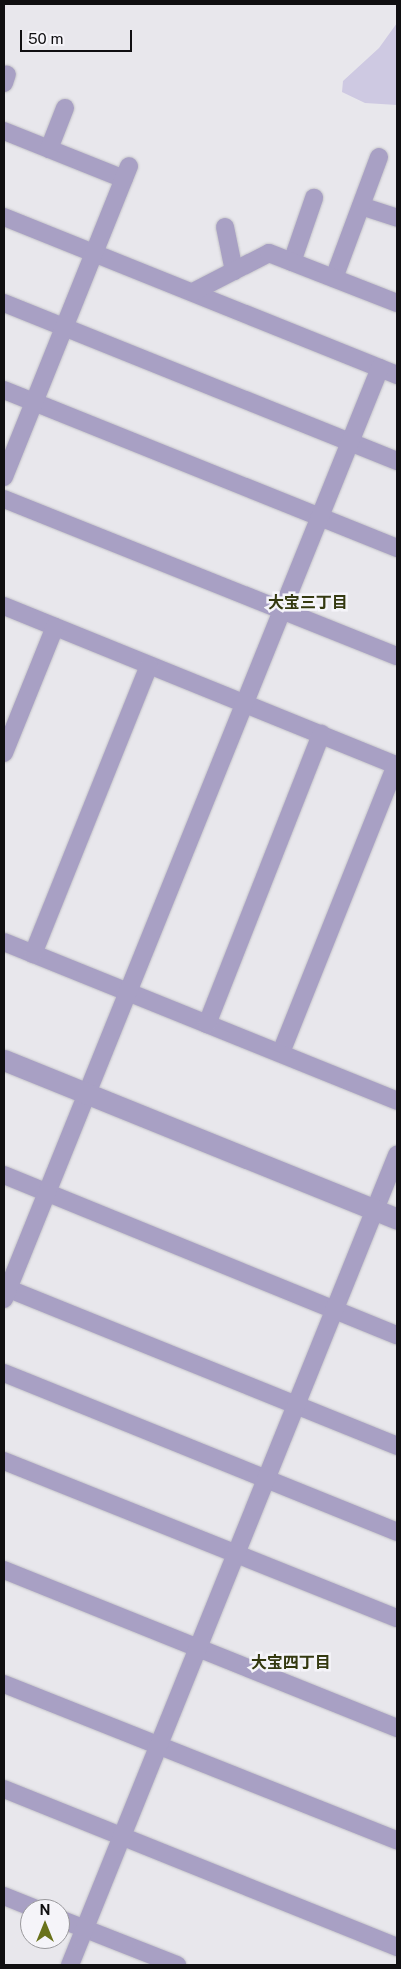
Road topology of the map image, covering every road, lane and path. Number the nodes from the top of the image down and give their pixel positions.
1 (65, 108) dead end
2 (4, 131) edge
3 (49, 149) junction
4 (379, 157) dead end
5 (314, 198) dead end
6 (361, 206) junction
7 (4, 217) edge
8 (397, 218) edge
9 (225, 227) dead end
10 (95, 254) junction
11 (292, 262) junction
12 (234, 271) junction
13 (334, 278) junction
14 (193, 292) junction
15 (4, 303) edge
16 (397, 303) edge
17 (65, 328) junction
18 (380, 368) junction
19 (397, 375) edge
20 (4, 390) edge
21 (34, 402) junction
22 (350, 442) junction
23 (397, 461) edge
24 (4, 477) edge
25 (4, 499) edge
26 (319, 516) junction
27 (397, 548) edge
28 (4, 606) edge
29 (282, 611) junction
30 (56, 627) junction
31 (397, 656) edge
32 (149, 665) junction
33 (246, 704) junction
34 (321, 734) junction
35 (4, 752) edge
36 (4, 942) edge
37 (33, 954) junction
38 (128, 993) junction
39 (207, 1024) junction
40 (281, 1053) junction
41 (4, 1060) edge
42 (87, 1093) junction
43 (397, 1101) edge
44 (397, 1155) edge
45 (4, 1176) edge
46 (47, 1193) junction
47 (375, 1210) junction
48 (397, 1218) edge
49 (5, 1291) edge
50 (334, 1309) junction
51 (397, 1335) edge
52 (4, 1373) edge
53 (295, 1404) junction
54 (397, 1446) edge
55 (4, 1461) edge
56 (265, 1480) junction
57 (397, 1532) edge
58 (236, 1553) junction
59 (4, 1570) edge
60 (397, 1618) edge
61 (198, 1649) junction
62 (8, 1690) edge
63 (397, 1728) edge
64 (160, 1745) junction
65 (4, 1790) edge
66 (122, 1837) junction
67 (397, 1840) edge
68 (4, 1896) edge
69 (20, 1902) edge
70 (70, 1923) edge
71 (85, 1929) junction
72 (397, 1947) edge
73 (70, 1965) edge
74 (177, 1965) edge

1 - 3 street
2 - 3 street
3 - 10 street
4 - 6 street
5 - 11 street
6 - 8 street
6 - 13 street
7 - 10 street
9 - 12 street
10 - 14 street
10 - 17 street
11 - 12 street
11 - 13 street
12 - 14 street
13 - 16 street
14 - 18 street
15 - 17 street
17 - 21 street
17 - 22 street
18 - 19 street
18 - 22 street
20 - 21 street
21 - 24 street
21 - 26 street
22 - 23 street
22 - 26 street
25 - 29 street
26 - 27 street
26 - 29 street
28 - 30 street
29 - 31 street
29 - 33 street
30 - 32 street
30 - 35 street
32 - 33 street
32 - 37 street
33 - 34 street
33 - 38 street
34 - 39 street
34 - 40 street
36 - 37 street
37 - 38 street
38 - 39 street
38 - 42 street
39 - 40 street
40 - 43 street
41 - 42 street
42 - 46 street
42 - 47 street
44 - 47 street
45 - 46 street
46 - 49 street
46 - 50 street
47 - 48 street
47 - 50 street
49 - 53 street
50 - 51 street
50 - 53 street
52 - 56 street
53 - 54 street
53 - 56 street
55 - 58 street
56 - 57 street
56 - 58 street
58 - 60 street
58 - 61 street
59 - 61 street
61 - 63 street
61 - 64 street
62 - 64 street
64 - 66 street
64 - 67 street
65 - 66 street
66 - 71 street
66 - 72 street
68 - 69 street
70 - 71 street
71 - 73 street
71 - 74 street

